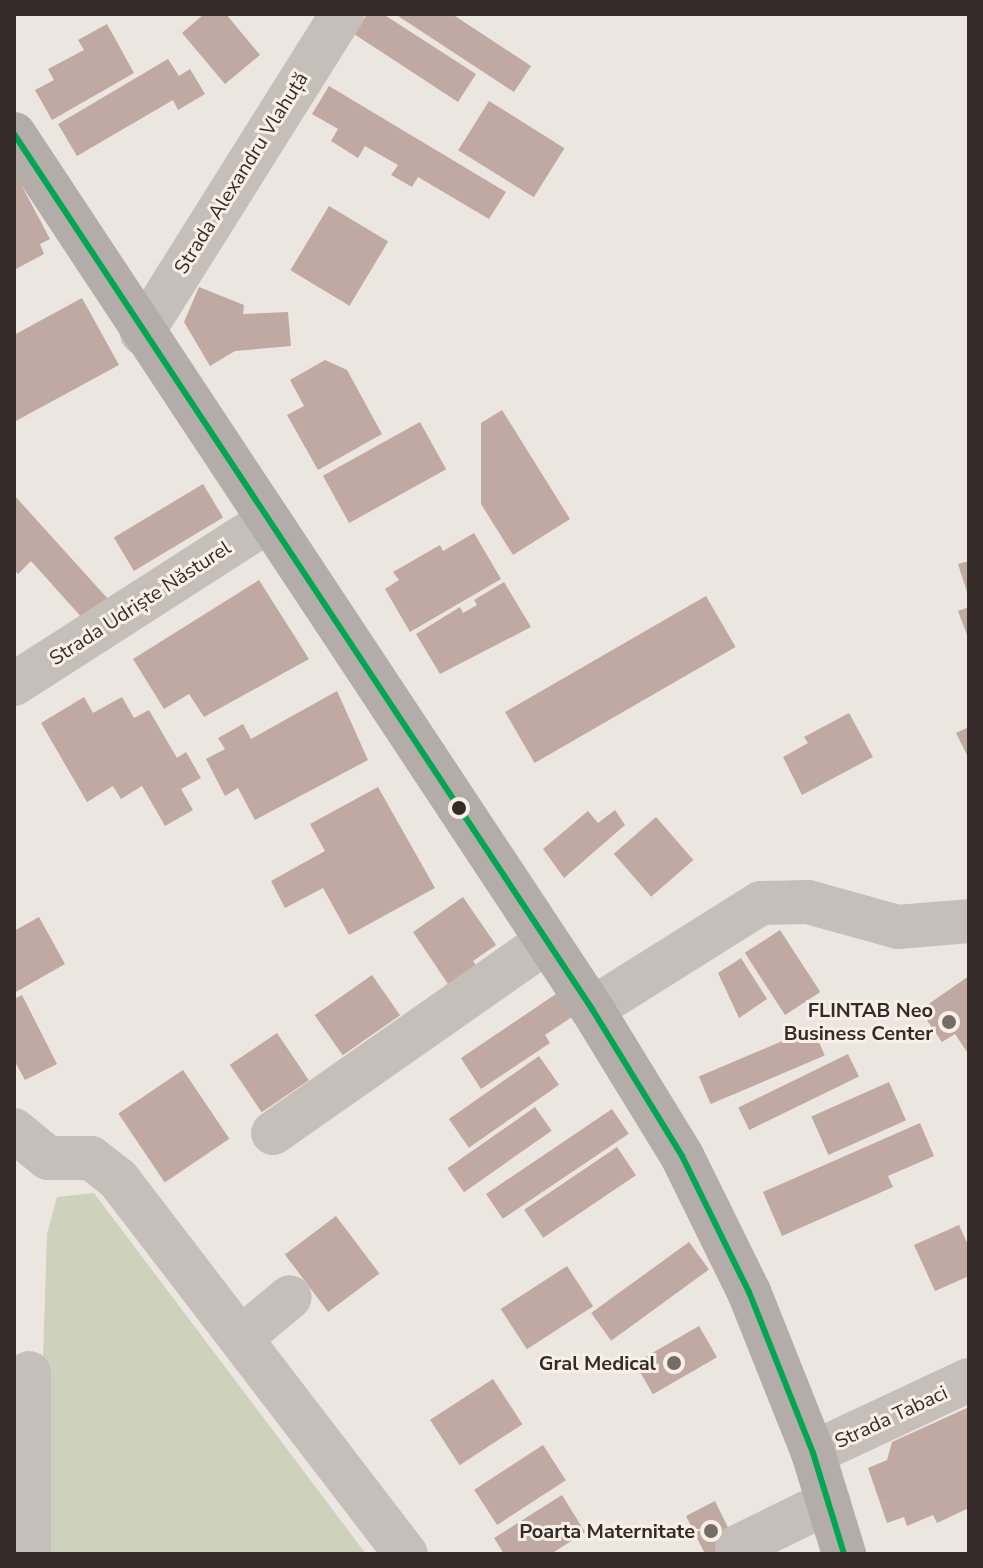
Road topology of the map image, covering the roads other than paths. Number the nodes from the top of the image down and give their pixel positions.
1 (342, 14) edge
2 (14, 134) edge
3 (142, 333) junction
4 (266, 522) junction
5 (14, 684) edge
6 (969, 921) edge
7 (546, 942) junction
8 (592, 1009) junction
9 (14, 1130) edge
10 (273, 1133) dead end
11 (290, 1297) dead end
12 (242, 1337) junction
13 (29, 1373) dead end
14 (969, 1380) edge
15 (813, 1453) junction
16 (829, 1502) junction
17 (737, 1547) dead end
18 (29, 1554) edge
19 (406, 1554) edge
20 (844, 1554) edge

1 - 3 street, Strada Alexandru Vlahuță
2 - 3 main road
3 - 4 main road
4 - 5 street, Strada Udriște Năsturel
4 - 7 main road
6 - 8 street
7 - 8 main road
7 - 10 street
8 - 15 main road
9 - 12 street
11 - 12 street
12 - 19 street
13 - 18 street
14 - 15 street, Strada Tabaci
15 - 16 main road
16 - 17 street
16 - 20 main road

